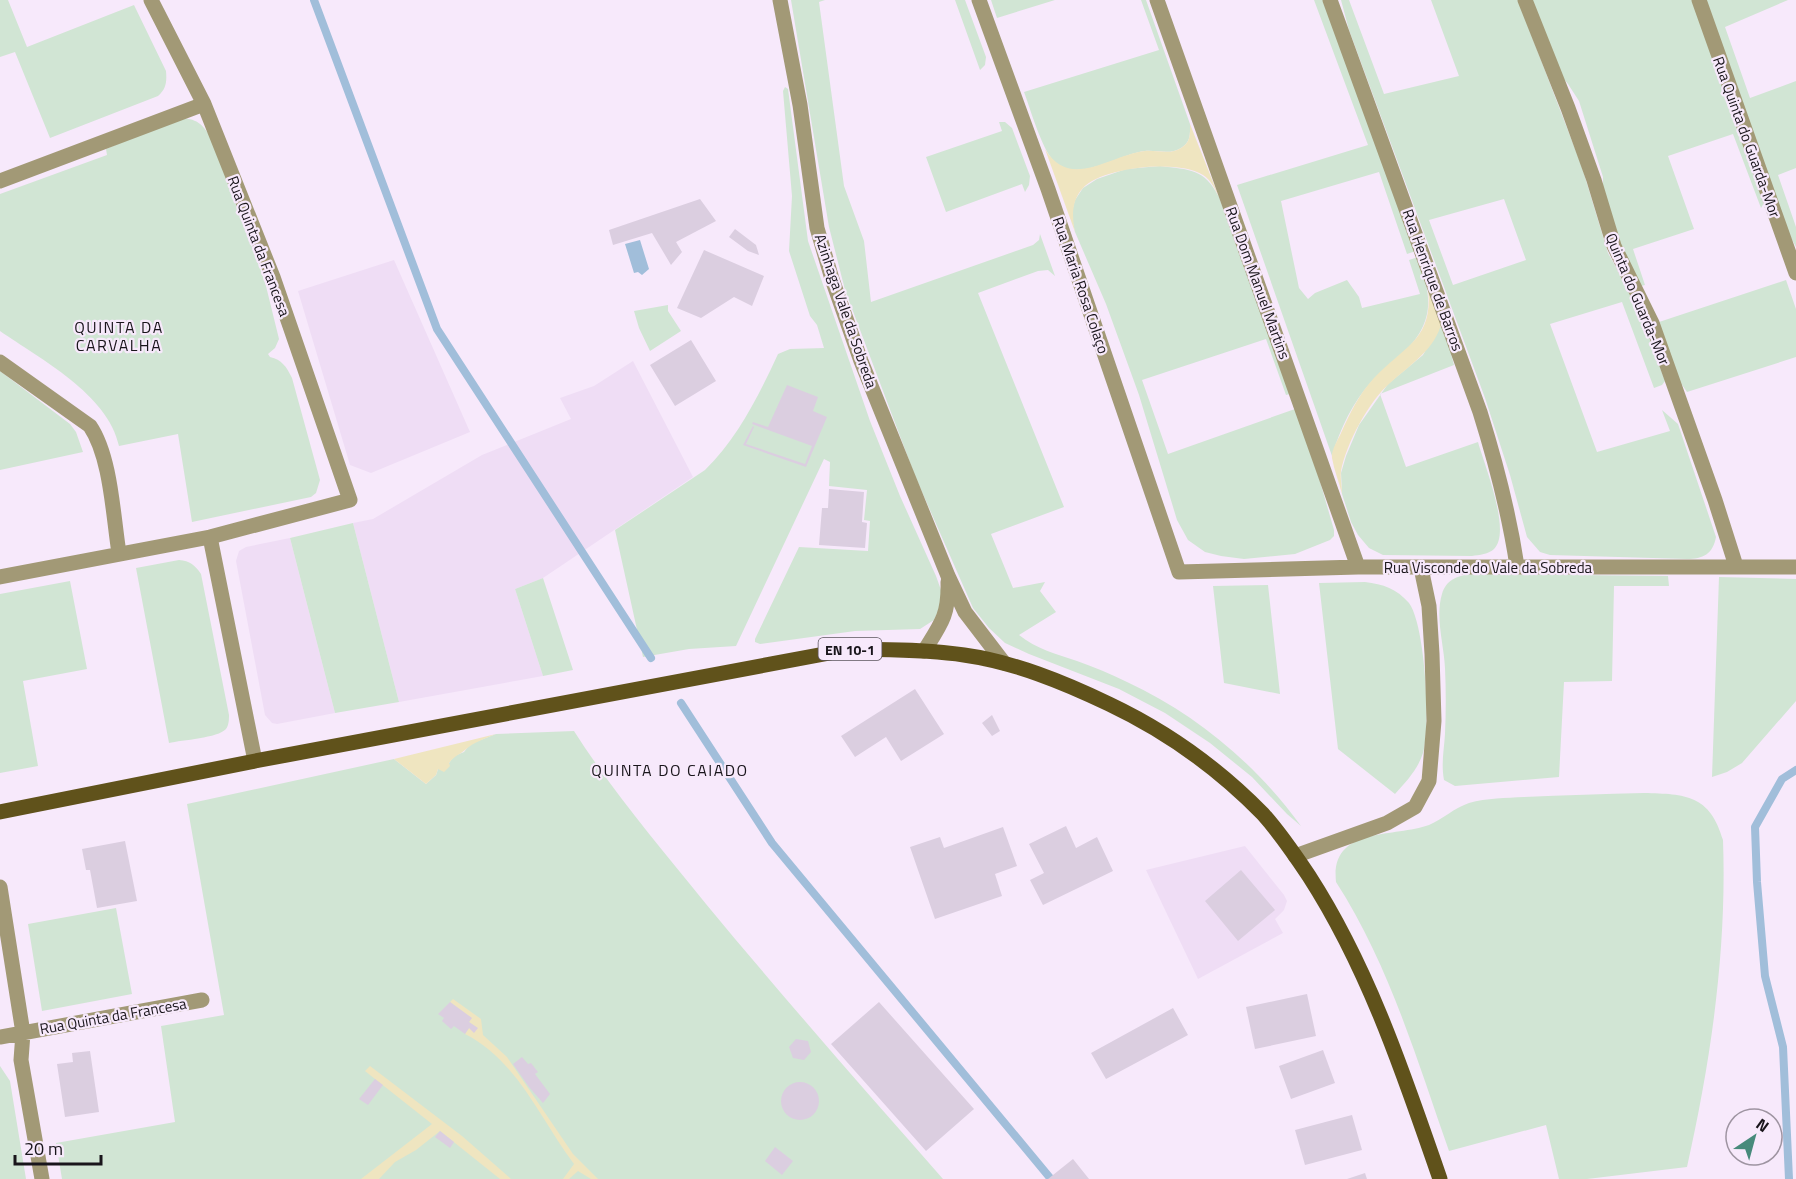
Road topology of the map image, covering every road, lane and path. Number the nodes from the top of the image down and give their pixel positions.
1 (152, 0) edge
2 (780, 0) edge
3 (979, 0) edge
4 (1157, 0) edge
5 (1330, 0) edge
6 (1525, 0) edge
7 (1699, 0) edge
8 (204, 104) junction
9 (0, 181) edge
10 (1796, 273) edge
11 (0, 362) edge
12 (210, 537) junction
13 (119, 554) junction
14 (1517, 566) junction
15 (1736, 566) junction
16 (1358, 567) junction
17 (1796, 567) edge
18 (1421, 568) junction
19 (1179, 572) joint
20 (948, 576) junction
21 (0, 577) edge
22 (924, 651) junction
23 (1004, 663) junction
24 (255, 761) junction
25 (0, 812) edge
26 (1295, 856) junction
27 (0, 887) edge
28 (202, 1000) dead end
29 (23, 1033) junction
30 (0, 1037) edge
31 (42, 1179) edge
32 (1440, 1179) edge

1 - 8 street, Rua Quinta da Francesa
2 - 20 street, Azinhaga Vale da Sobreda
3 - 19 street, Rua Maria Rosa Colaço
4 - 16 street, Rua Dom Manuel Martins
5 - 14 street, Rua Henrique de Barros
6 - 15 street, Quinta do Guarda-Mor
7 - 10 street, Rua Quinta do Guarda-Mor
8 - 9 street
8 - 12 street, Rua Quinta da Francesa
11 - 13 street
12 - 13 street
12 - 24 street
13 - 21 street
14 - 15 street, Rua Visconde do Vale da Sobreda
14 - 18 street, Rua Visconde do Vale da Sobreda
15 - 17 street, Rua Visconde do Vale da Sobreda
16 - 18 street, Rua Visconde do Vale da Sobreda
16 - 19 street, Rua Visconde do Vale da Sobreda
18 - 26 street
20 - 22 street, Azinhaga Vale da Sobreda
20 - 23 street, Azinhaga Vale da Sobreda
22 - 23 main road, EN 10-1
22 - 24 main road, EN 10-1
23 - 26 main road, EN 10-1
24 - 25 main road, EN 10-1
26 - 32 main road, EN 10-1
27 - 29 street, Rua Quinta da Francesa
28 - 29 street, Rua Quinta da Francesa
29 - 30 street, Rua Quinta da Francesa
29 - 31 street, Rua Quinta da Francesa

